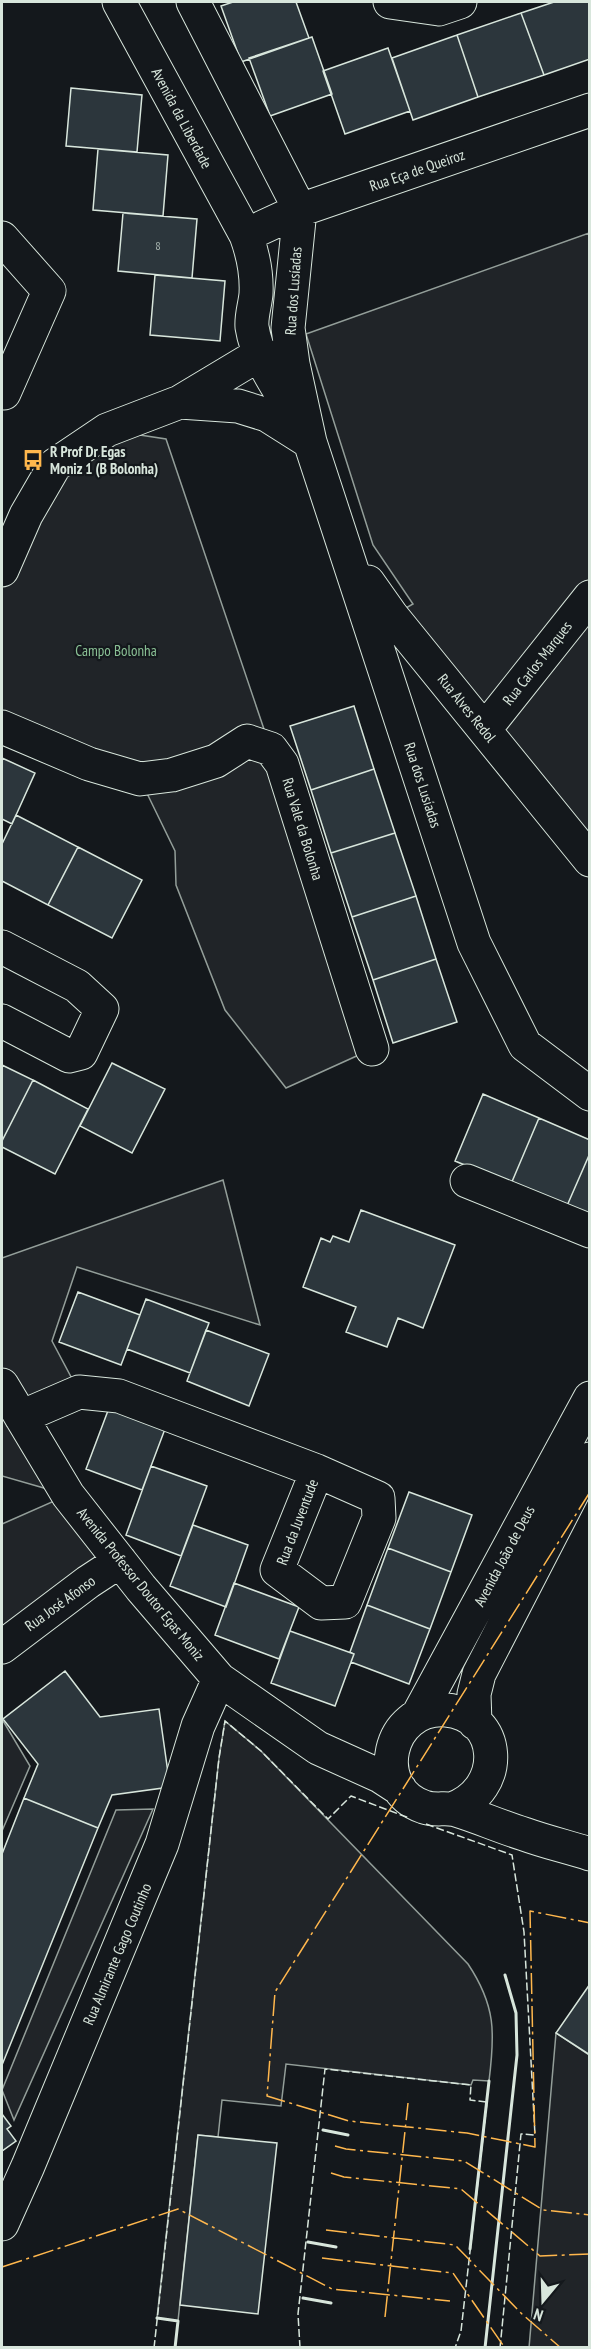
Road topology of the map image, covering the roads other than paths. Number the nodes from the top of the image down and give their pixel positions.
1 (119, 2) edge
2 (193, 2) edge
3 (390, 2) edge
4 (460, 2) edge
5 (590, 110) edge
6 (300, 210) junction
7 (246, 235) junction
8 (2, 238) edge
9 (252, 323) joint
10 (276, 367) junction
11 (3, 393) dead end
12 (180, 402) junction
13 (238, 406) junction
14 (310, 442) junction
15 (348, 554) junction
16 (2, 570) edge
17 (590, 597) edge
18 (2, 727) edge
19 (485, 729) junction
20 (590, 860) edge
21 (2, 947) edge
22 (2, 1021) edge
23 (372, 1049) dead end
24 (590, 1094) edge
25 (467, 1181) dead end
26 (590, 1231) edge
27 (2, 1385) edge
28 (590, 1398) edge
29 (21, 1418) junction
30 (590, 1459) edge
31 (317, 1471) dead end
32 (120, 1561) junction
33 (2, 1647) edge
34 (219, 1679) junction
35 (418, 1715) junction
36 (475, 1723) junction
37 (393, 1743) junction
38 (318, 1748) junction
39 (488, 1776) junction
40 (400, 1789) junction
41 (452, 1809) junction
42 (524, 1834) junction
43 (590, 1854) edge
44 (2, 2224) edge

1 - 7 street, Avenida da Liberdade
2 - 6 street
3 - 4 street
5 - 6 street, Rua Eça de Queiroz
6 - 7 street, Rua Eça de Queiroz
6 - 10 street, Rua dos Lusíadas
7 - 9 street, Avenida da Liberdade
8 - 11 street
9 - 10 street, Rua dos Lusíadas
10 - 12 street
10 - 13 street
10 - 14 street, Rua dos Lusíadas
12 - 13 street
12 - 16 street
13 - 14 street
14 - 15 street, Rua dos Lusíadas
15 - 19 street, Rua Alves Redol
15 - 24 street, Rua dos Lusíadas
17 - 19 street, Rua Carlos Marques
18 - 23 street, Rua Vale da Bolonha
19 - 20 street, Rua Alves Redol
21 - 22 street
25 - 26 street
27 - 29 street, Avenida Professor Doutor Egas Moniz
28 - 35 street, Avenida João de Deus
29 - 31 street, Rua da Juventude
29 - 32 street, Avenida Professor Doutor Egas Moniz
30 - 36 street, Avenida João de Deus
32 - 33 street, Rua José Afonso
32 - 34 street, Avenida Professor Doutor Egas Moniz
34 - 38 street, Avenida Professor Doutor Egas Moniz
34 - 44 street, Rua Almirante Gago Coutinho
35 - 36 street
35 - 37 street
36 - 39 street
37 - 38 street
37 - 40 street
38 - 40 street, Avenida Professor Doutor Egas Moniz
39 - 41 street
39 - 42 street
40 - 41 street
41 - 42 street
42 - 43 street

